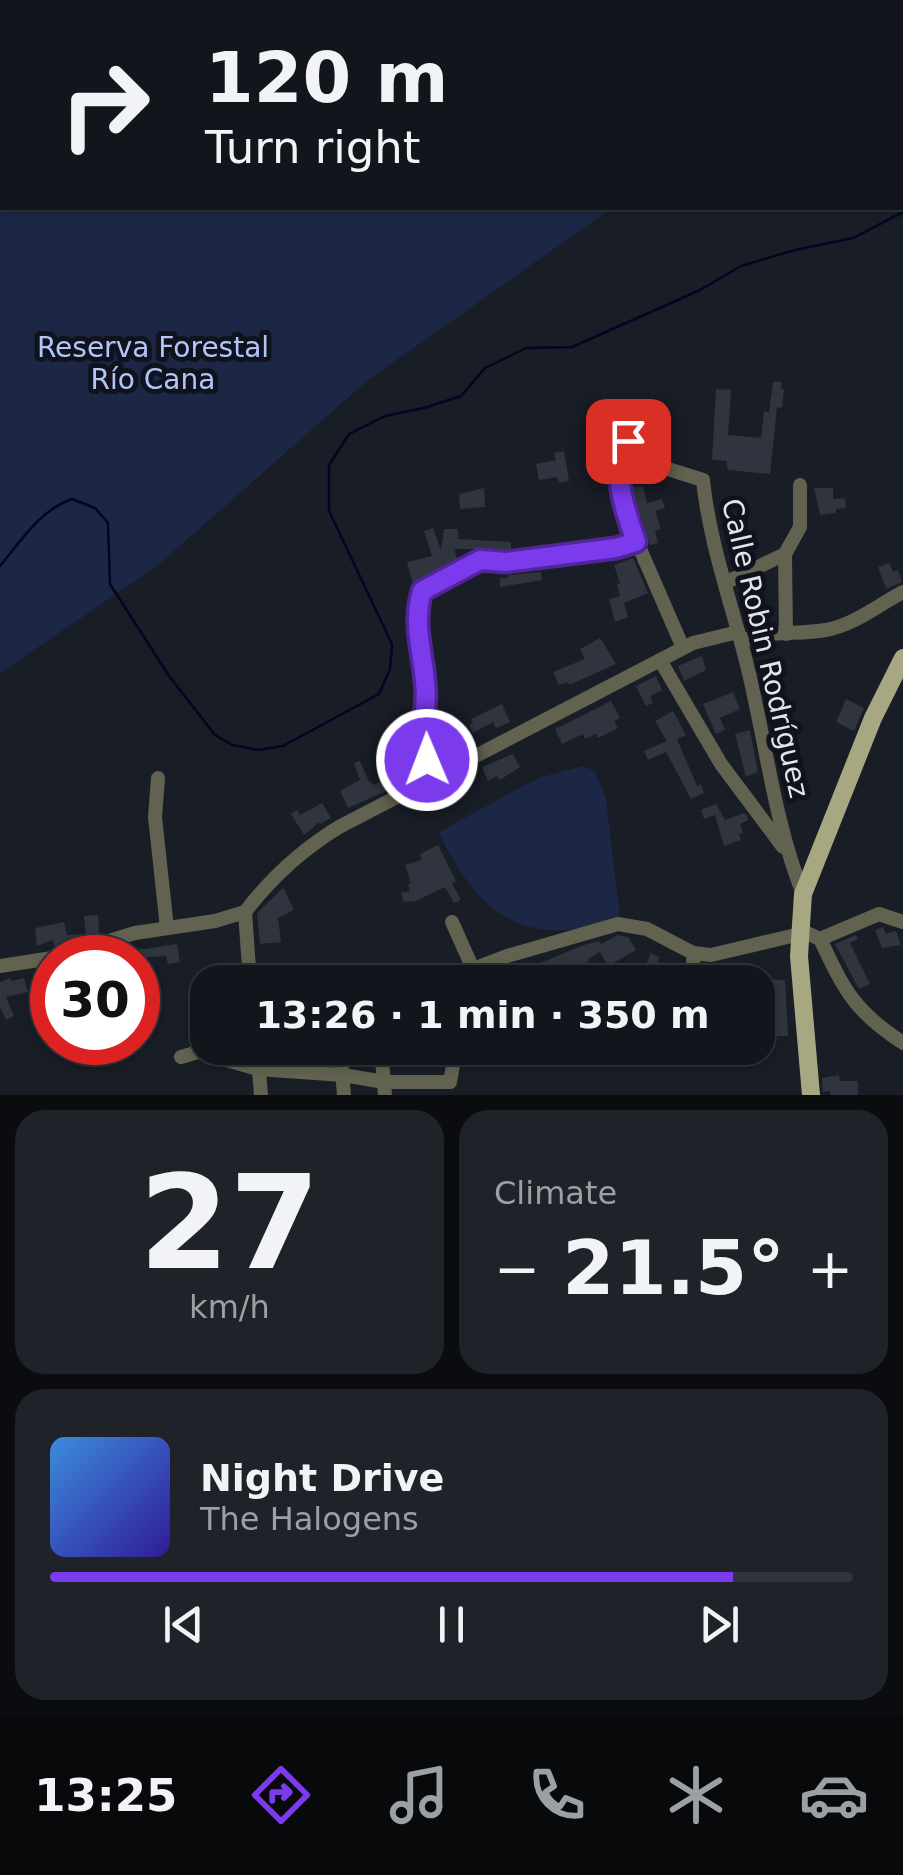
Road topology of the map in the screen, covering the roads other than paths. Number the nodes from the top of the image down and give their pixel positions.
1 (800, 486) dead end
2 (636, 542) junction
3 (785, 554) junction
4 (727, 582) junction
5 (903, 592) edge
6 (786, 634) junction
7 (740, 636) junction
8 (683, 648) junction
9 (903, 658) edge
10 (660, 660) junction
11 (438, 776) junction
12 (158, 778) dead end
13 (786, 850) junction
14 (803, 894) junction
15 (245, 912) junction
16 (452, 922) dead end
17 (903, 922) edge
18 (167, 928) junction
19 (800, 932) junction
20 (128, 935) edge
21 (820, 939) junction
22 (693, 954) junction
23 (30, 961) edge
24 (249, 965) edge
25 (472, 965) edge
26 (483, 965) edge
27 (693, 965) edge
28 (0, 966) edge
29 (903, 1043) edge
30 (181, 1057) dead end
31 (258, 1065) edge
32 (342, 1065) edge
33 (258, 1069) junction
34 (343, 1075) junction
35 (453, 1088) edge
36 (384, 1089) edge
37 (261, 1095) edge
38 (344, 1095) edge
39 (810, 1095) edge

1 - 3 street
2 - 4 street, Calle Robin Rodríguez
2 - 8 street
2 - 11 street
3 - 4 street
3 - 6 street
4 - 7 street, Calle Robin Rodríguez
5 - 6 street
6 - 7 street
7 - 8 street
7 - 13 street, Calle Robin Rodríguez
8 - 10 street
9 - 14 main road
10 - 11 street
10 - 13 street
11 - 15 street
12 - 18 street
13 - 14 street, Calle Robin Rodríguez
14 - 19 main road
15 - 18 street
15 - 24 street
16 - 25 street
17 - 21 street
18 - 20 street
19 - 21 street
19 - 22 street
19 - 39 main road
21 - 29 street
22 - 26 street
22 - 27 street
23 - 28 street
30 - 33 street
31 - 33 street
32 - 34 street
33 - 34 street
33 - 37 street
34 - 36 street
34 - 38 street
35 - 36 street

